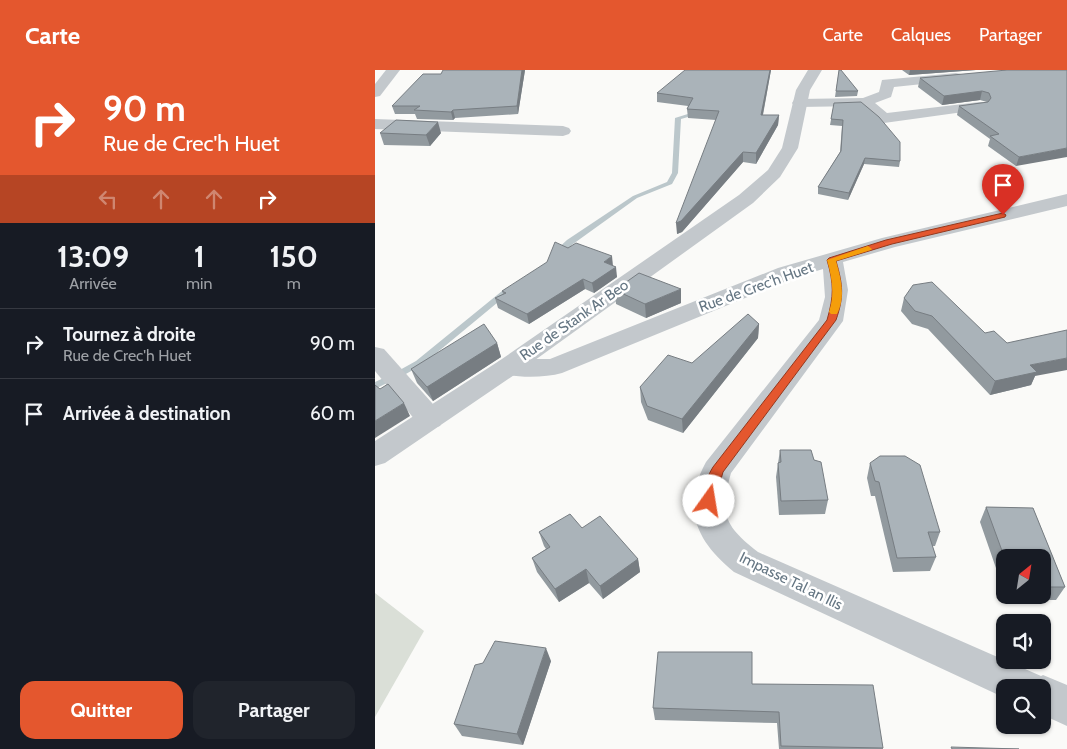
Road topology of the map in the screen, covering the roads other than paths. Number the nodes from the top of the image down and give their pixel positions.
1 (393, 70) edge
2 (815, 70) edge
3 (971, 76) edge
4 (375, 93) edge
5 (865, 102) junction
6 (799, 103) junction
7 (980, 106) edge
8 (375, 124) edge
9 (563, 131) dead end
10 (1067, 200) edge
11 (832, 260) junction
12 (375, 355) edge
13 (508, 367) junction
14 (430, 419) junction
15 (375, 456) edge
16 (1006, 679) edge
17 (1051, 699) edge
18 (1067, 706) edge

1 - 4 street
2 - 6 street, Rue de Stank Ar Beo
3 - 5 street
5 - 6 street
5 - 7 street
6 - 13 street, Rue de Stank Ar Beo
8 - 9 street
10 - 11 street, Rue de Crec'h Huet
11 - 13 street, Rue de Crec'h Huet
11 - 16 street, Impasse Tal an Ilis
12 - 14 street
13 - 14 street, Rue de Stank Ar Beo
14 - 15 street, Rue de Stank Ar Beo
17 - 18 street

